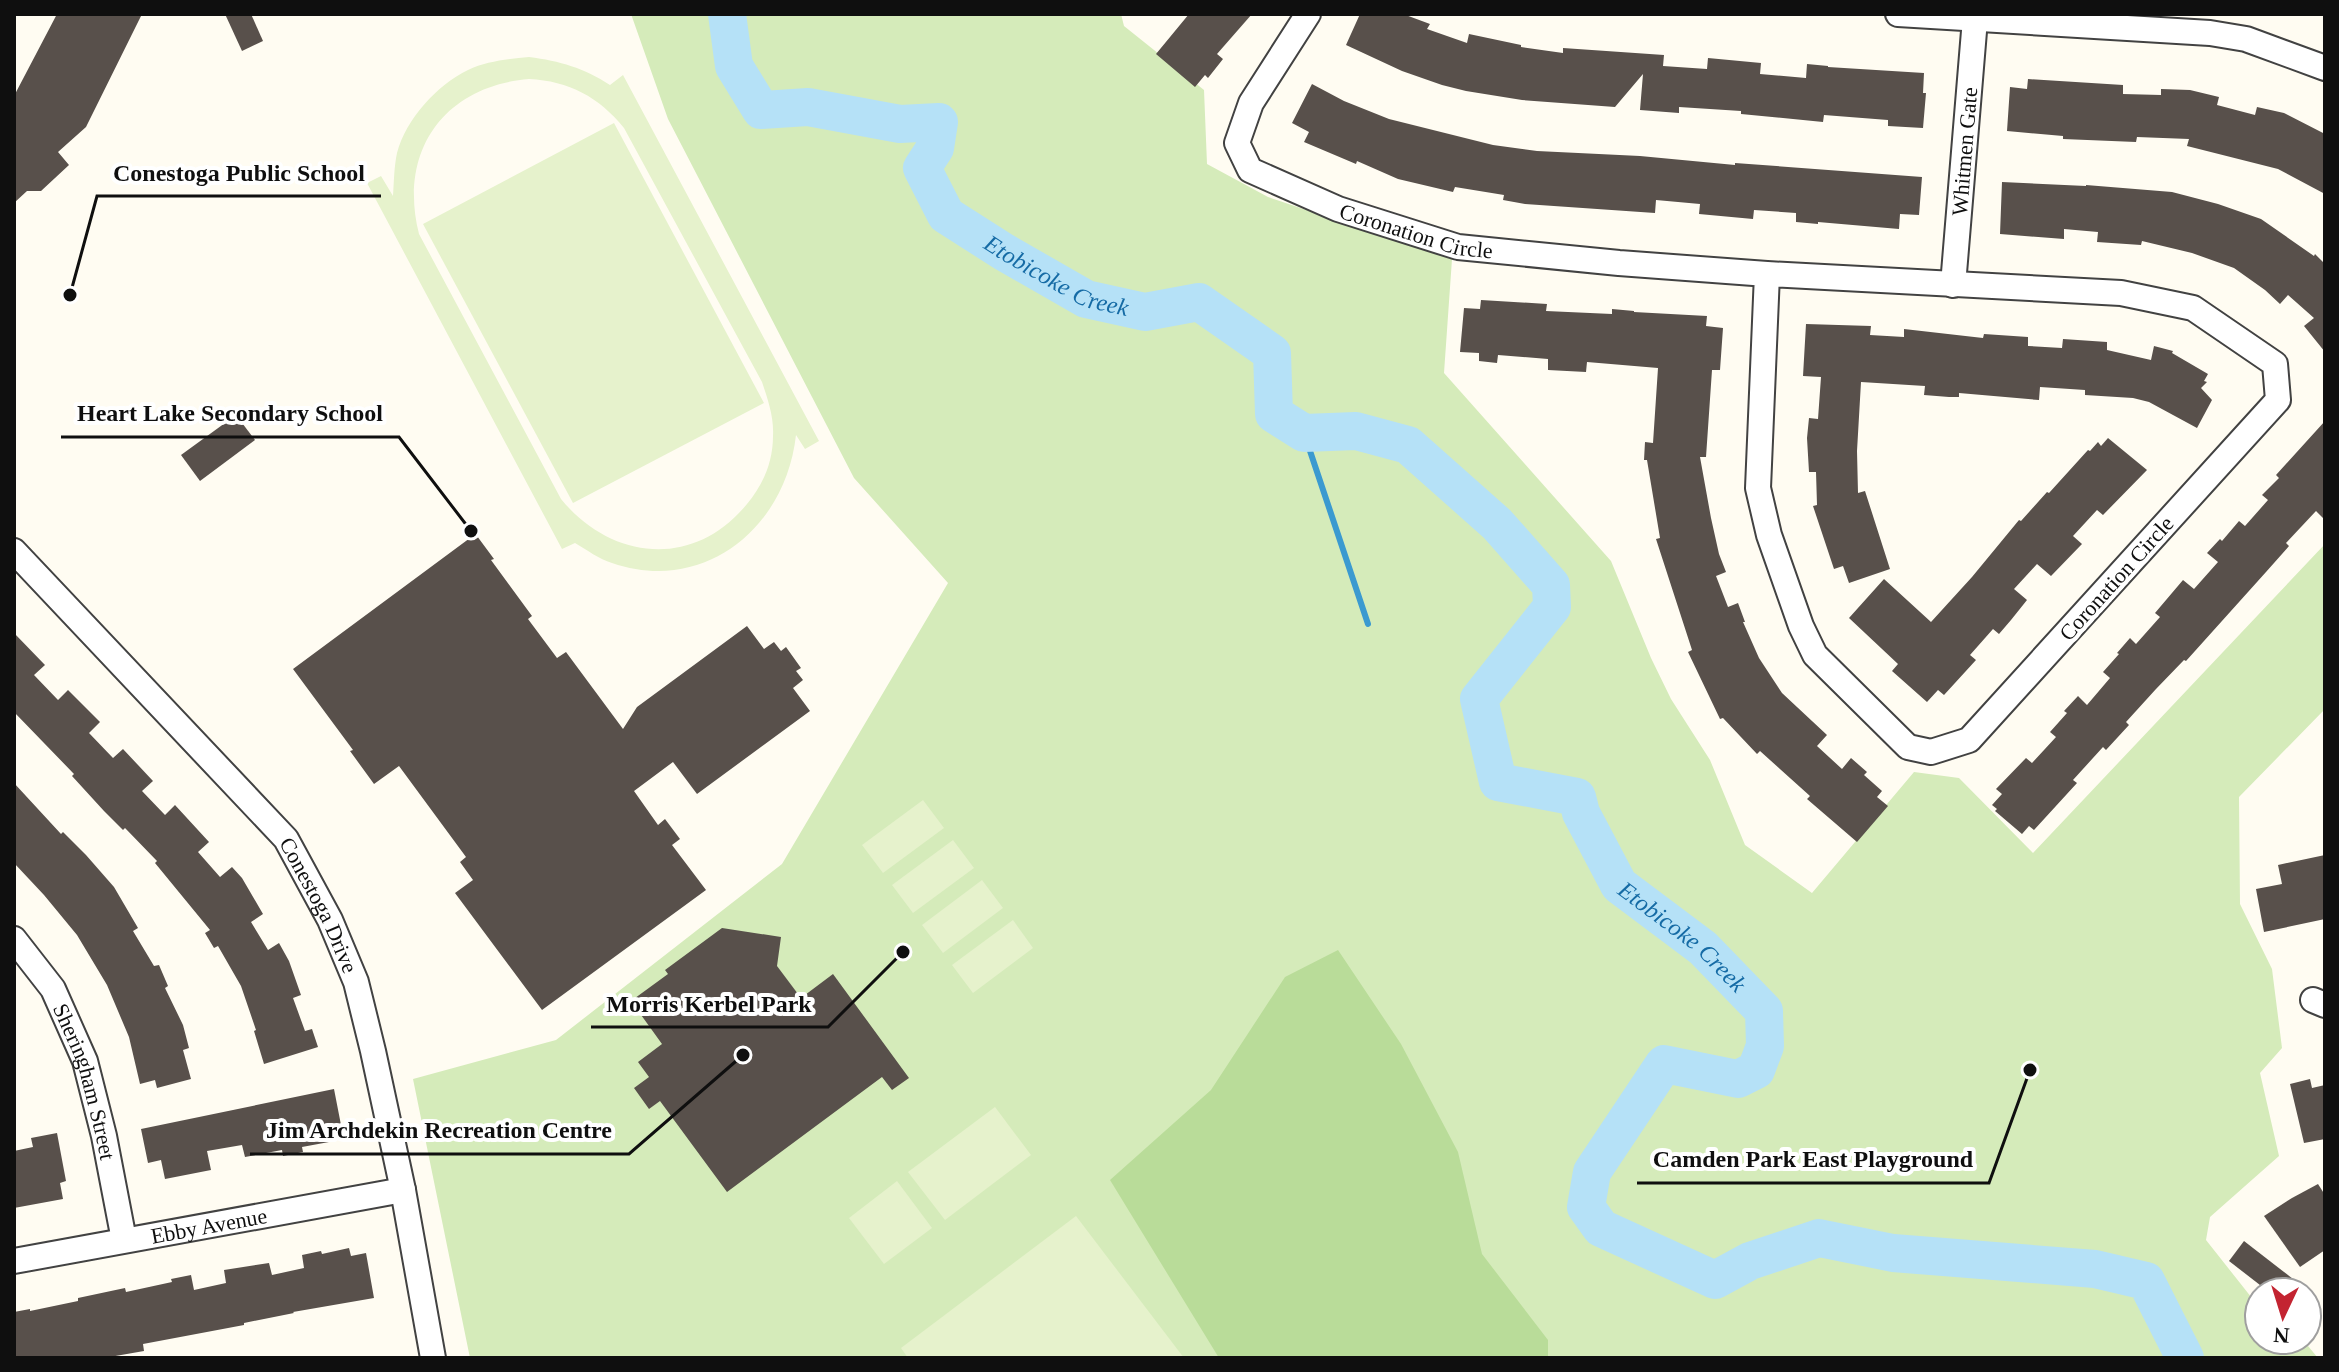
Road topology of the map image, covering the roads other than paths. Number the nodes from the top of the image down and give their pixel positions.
1 (1308, 14) edge
2 (1898, 14) edge
3 (1975, 19) junction
4 (2211, 23) edge
5 (2325, 68) edge
6 (1767, 274) junction
7 (1953, 285) junction
8 (14, 551) edge
9 (14, 939) edge
10 (403, 1190) junction
11 (124, 1240) junction
12 (14, 1261) edge
13 (433, 1358) edge

1 - 6 street, Coronation Circle
2 - 3 street
3 - 4 street
3 - 7 street, Whitmen Gate
4 - 5 street
6 - 7 street, Coronation Circle
6 - 7 street, Coronation Circle
8 - 10 street, Conestoga Drive
9 - 11 street, Sheringham Street
10 - 11 street, Ebby Avenue
10 - 13 street, Conestoga Drive
11 - 12 street, Ebby Avenue

